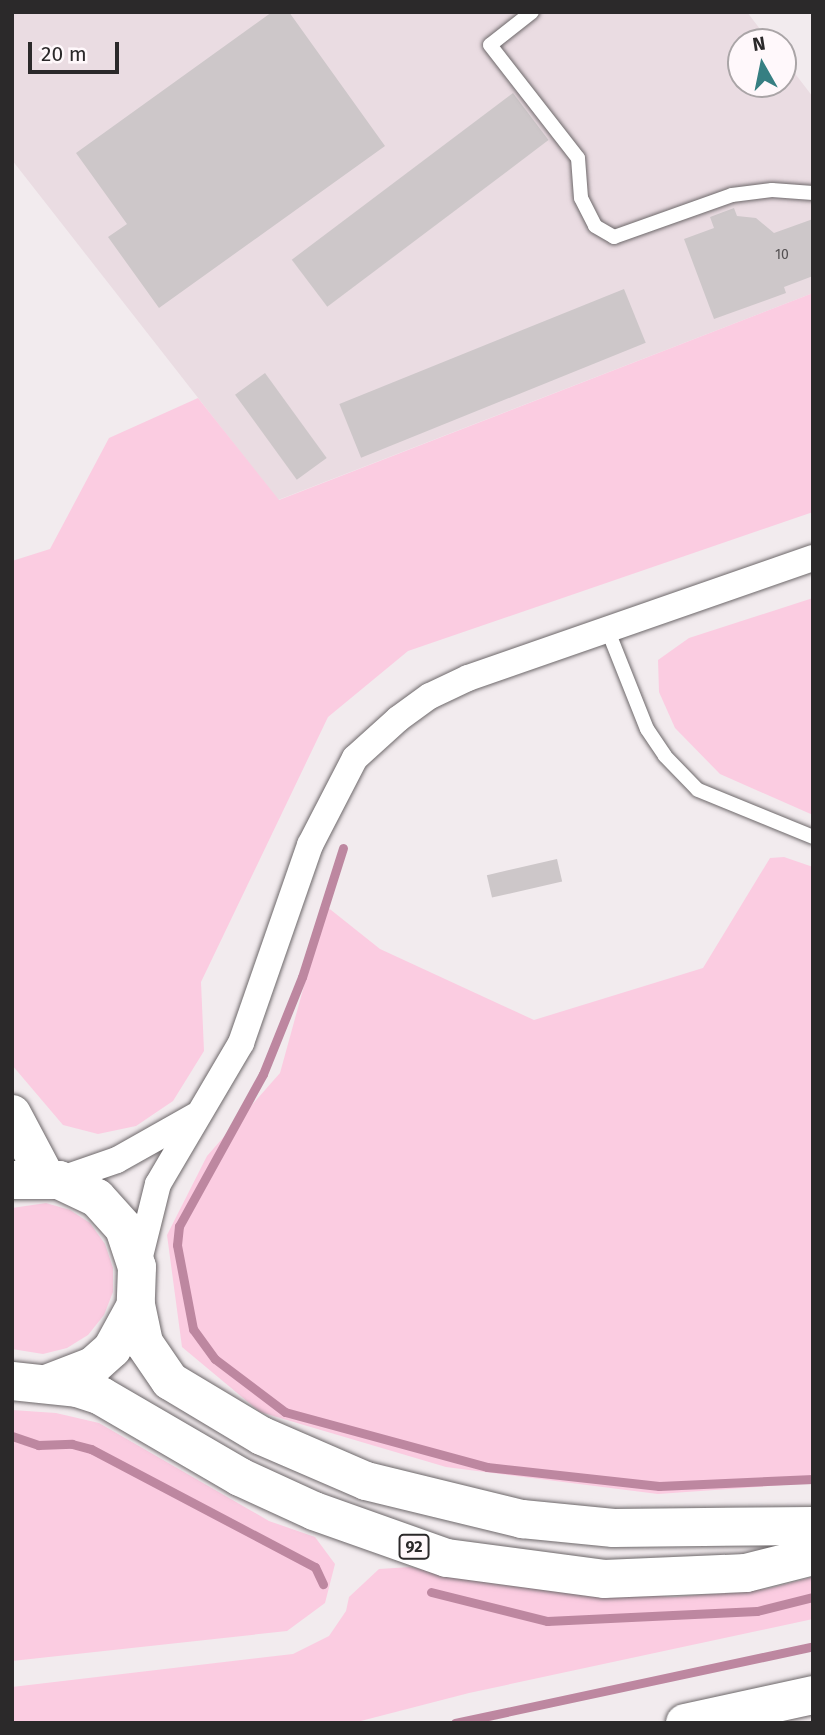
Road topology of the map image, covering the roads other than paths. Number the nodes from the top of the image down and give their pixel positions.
1 (532, 12) edge
2 (813, 193) edge
3 (813, 558) edge
4 (608, 631) junction
5 (813, 837) edge
6 (12, 1114) edge
7 (196, 1115) junction
8 (39, 1180) edge
9 (137, 1267) junction
10 (136, 1305) junction
11 (29, 1382) edge
12 (813, 1526) edge
13 (813, 1556) edge
14 (813, 1695) edge
15 (685, 1723) edge

1 - 2 lane
3 - 4 street
4 - 5 lane
4 - 7 street
6 - 8 main road
7 - 8 street
7 - 9 street
8 - 9 main road, 92
9 - 10 main road, 92
10 - 11 main road, 92
10 - 12 main road, 92
11 - 13 main road, 92
14 - 15 main road

